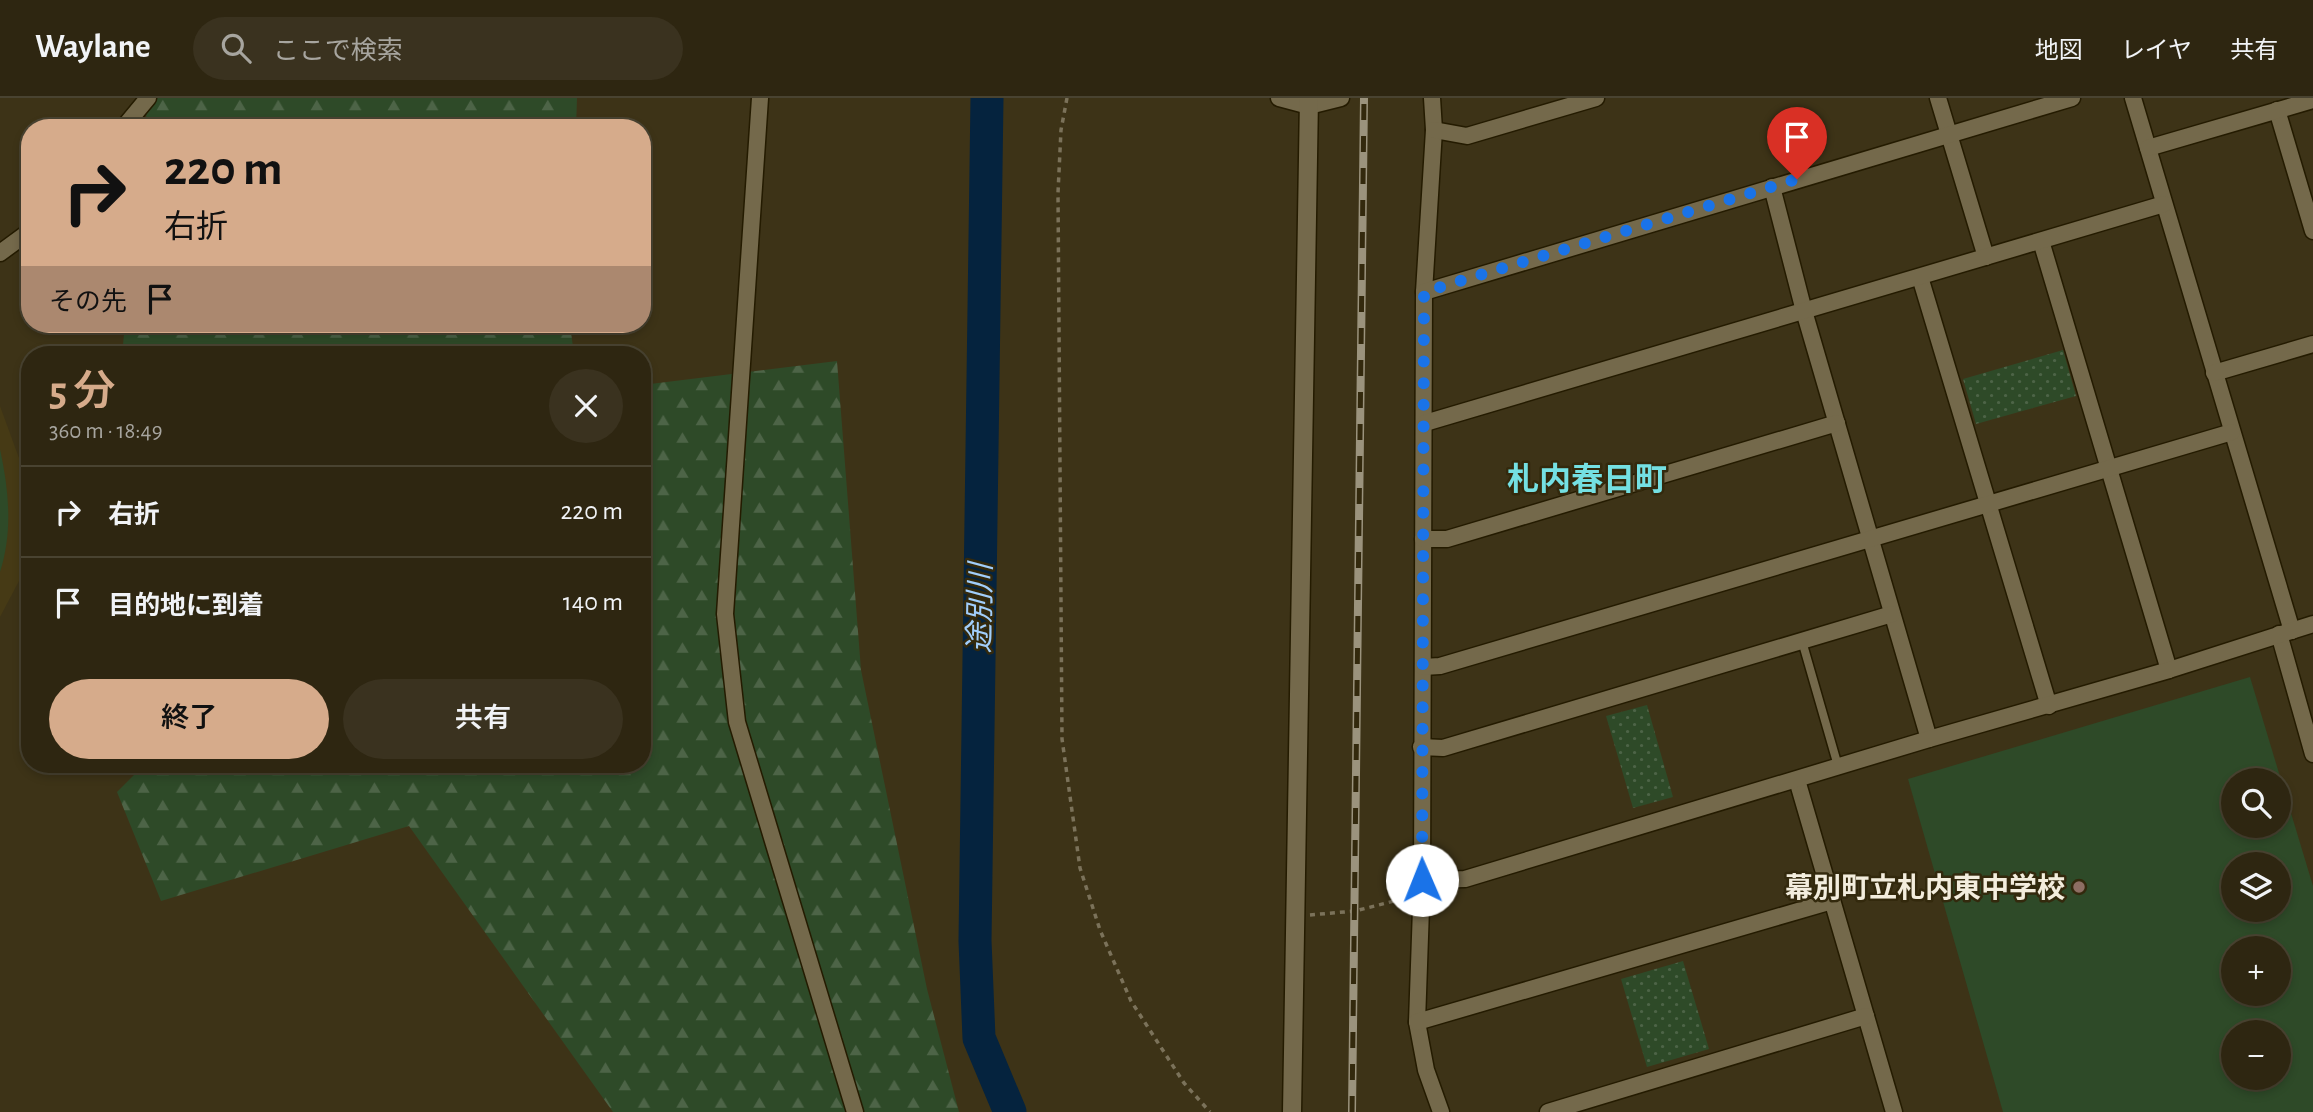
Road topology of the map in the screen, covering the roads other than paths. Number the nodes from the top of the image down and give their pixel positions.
1 (148, 98) edge
2 (760, 98) edge
3 (1279, 98) edge
4 (1341, 98) edge
5 (1432, 98) edge
6 (1596, 98) edge
7 (1938, 98) edge
8 (2072, 98) edge
9 (2133, 98) edge
10 (2313, 100) edge
11 (1309, 102) edge
12 (2277, 110) junction
13 (130, 119) edge
14 (1434, 130) junction
15 (1948, 135) junction
16 (2148, 148) junction
17 (1772, 187) junction
18 (2164, 204) junction
19 (2313, 231) edge
20 (21, 238) edge
21 (2041, 241) junction
22 (0, 253) edge
23 (1986, 257) junction
24 (1920, 277) junction
25 (1424, 292) junction
26 (1804, 311) junction
27 (2313, 344) edge
28 (2214, 373) junction
29 (1424, 423) junction
30 (1837, 423) junction
31 (2232, 432) junction
32 (2107, 468) junction
33 (1988, 503) junction
34 (1423, 539) junction
35 (1870, 539) junction
36 (1892, 614) junction
37 (2313, 624) edge
38 (2285, 632) junction
39 (1802, 641) junction
40 (1423, 667) junction
41 (2169, 670) junction
42 (2049, 706) junction
43 (1928, 739) junction
44 (1421, 747) junction
45 (2313, 754) edge
46 (1836, 759) dead end
47 (1797, 780) junction
48 (1422, 887) junction
49 (1832, 901) junction
50 (1866, 1016) junction
51 (1417, 1022) junction
52 (855, 1112) edge
53 (1292, 1112) edge
54 (1441, 1112) edge
55 (1548, 1112) edge
56 (1894, 1112) edge

1 - 13 street
2 - 52 street
3 - 11 street
4 - 11 street
5 - 14 street
6 - 14 street
7 - 15 street
8 - 15 street
9 - 16 street
10 - 12 street
11 - 53 street
12 - 16 street
12 - 19 street
14 - 25 street
15 - 17 street
15 - 23 street
16 - 18 street
17 - 25 street
17 - 26 street
18 - 21 street
18 - 28 street
20 - 22 street
21 - 23 street
21 - 32 street
23 - 24 street
24 - 26 street
24 - 33 street
25 - 29 street
26 - 29 street
26 - 30 street
27 - 28 street
28 - 31 street
29 - 34 street
30 - 34 street
30 - 35 street
31 - 32 street
31 - 38 street
32 - 33 street
32 - 41 street
33 - 35 street
33 - 42 street
34 - 40 street
35 - 36 street
35 - 40 street
36 - 39 street
36 - 43 street
37 - 38 street
38 - 41 street
38 - 45 street
39 - 44 street
39 - 46 lane
40 - 44 street
41 - 42 street
42 - 43 street
43 - 47 street
44 - 48 street
47 - 48 street
47 - 49 street
48 - 51 street
49 - 50 street
49 - 51 street
50 - 55 street
50 - 56 street
51 - 54 street

